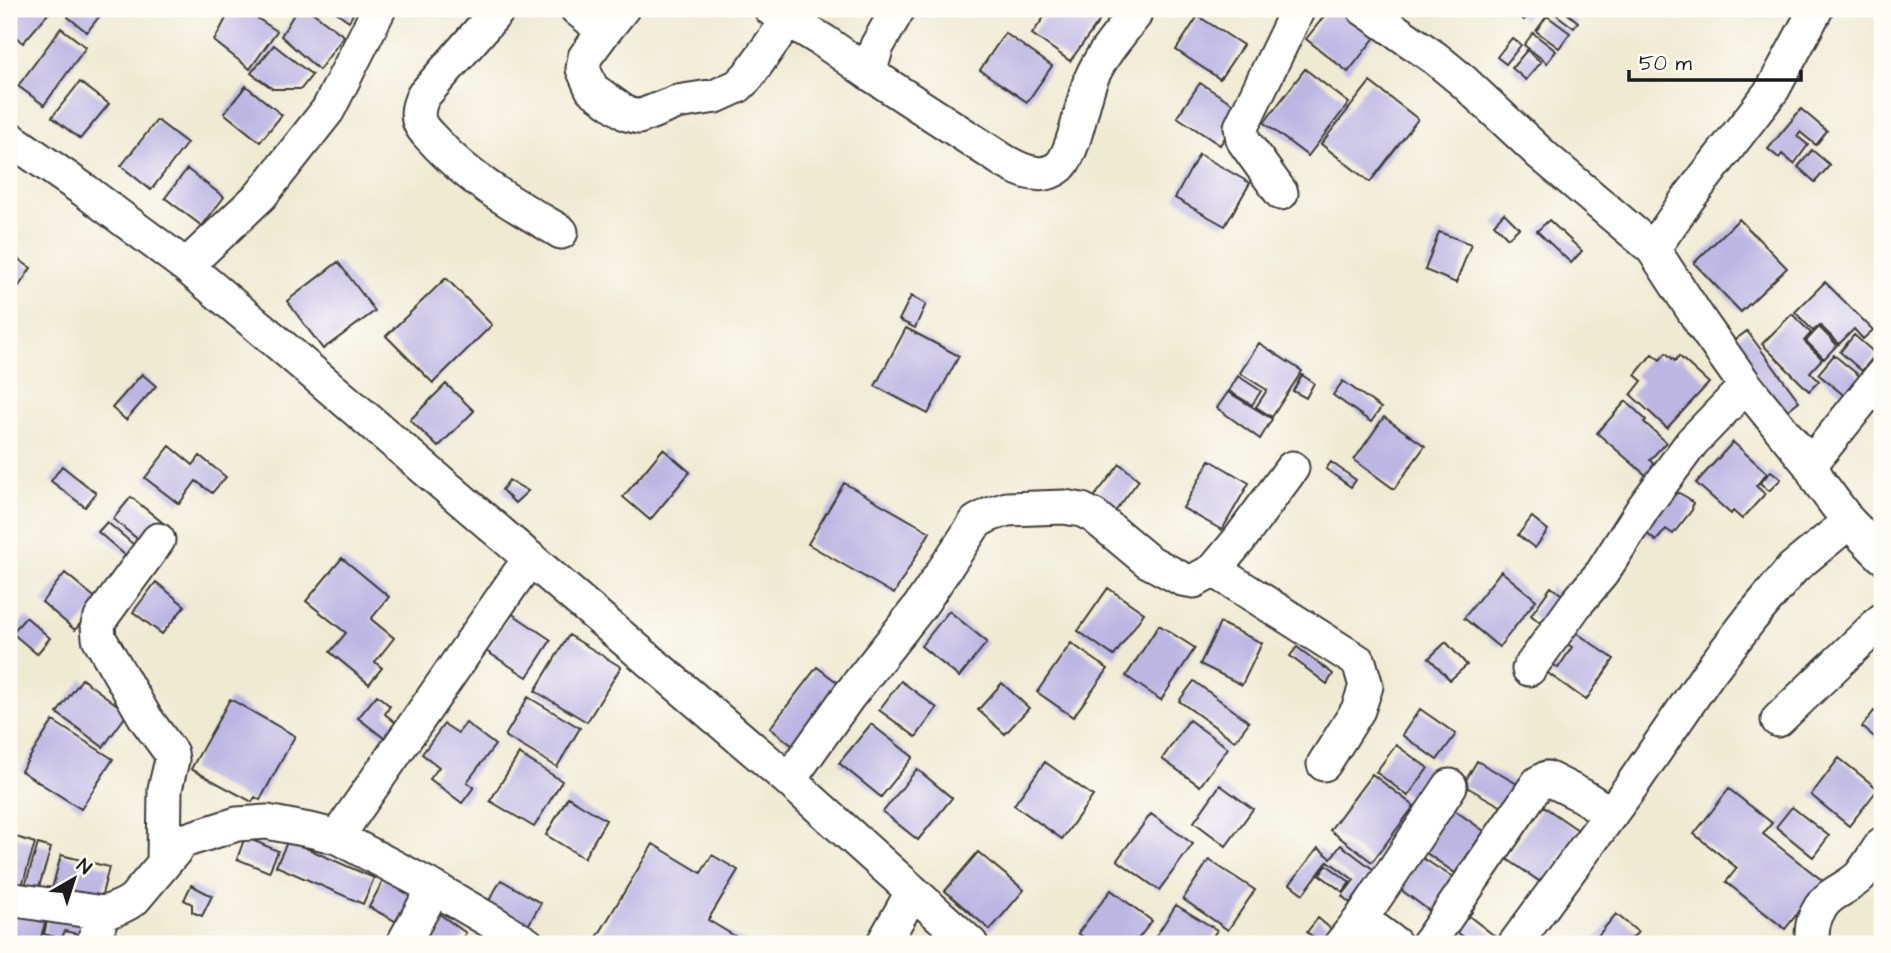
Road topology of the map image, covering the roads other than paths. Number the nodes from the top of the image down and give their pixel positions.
1 (379, 9) edge
2 (499, 9) edge
3 (578, 9) edge
4 (898, 9) edge
5 (1298, 9) edge
6 (1364, 9) edge
7 (1816, 9) edge
8 (779, 14) edge
9 (1134, 16) dead end
10 (612, 21) edge
11 (869, 73) junction
12 (9, 138) edge
13 (1281, 193) dead end
14 (561, 232) dead end
15 (1653, 249) junction
16 (186, 266) junction
17 (1882, 375) edge
18 (1746, 386) junction
19 (1810, 465) junction
20 (1292, 468) dead end
21 (1849, 522) junction
22 (158, 541) dead end
23 (1882, 556) edge
24 (530, 558) junction
25 (1214, 570) junction
26 (1882, 621) edge
27 (1529, 669) dead end
28 (1778, 720) dead end
29 (1324, 764) dead end
30 (789, 780) junction
31 (1450, 786) dead end
32 (1611, 814) junction
33 (337, 837) junction
34 (1882, 844) edge
35 (164, 862) junction
36 (434, 888) junction
37 (912, 893) junction
38 (9, 899) edge
39 (103, 913) junction
40 (1361, 919) junction
41 (522, 943) edge
42 (93, 944) edge
43 (403, 944) edge
44 (883, 944) edge
45 (971, 944) edge
46 (1341, 944) edge
47 (1395, 944) edge
48 (1428, 944) edge
49 (1515, 944) edge
50 (1813, 944) edge

1 - 16 street
2 - 14 street
3 - 10 street
4 - 11 street
5 - 13 street
6 - 15 street
7 - 15 street
8 - 10 street
8 - 11 street
9 - 11 street
12 - 16 street
15 - 18 street
16 - 24 street
17 - 19 street
18 - 19 street
18 - 27 street
19 - 21 street
20 - 25 street
21 - 23 street
21 - 32 street
22 - 35 street
24 - 30 street
24 - 33 street
25 - 29 street
25 - 30 street
26 - 28 street
30 - 37 street
31 - 40 street
32 - 48 street
32 - 49 street
33 - 35 street
33 - 36 street
34 - 50 street
35 - 39 street
36 - 41 street
36 - 43 street
37 - 44 street
37 - 45 street
38 - 39 street
39 - 42 street
40 - 46 street
40 - 47 street

